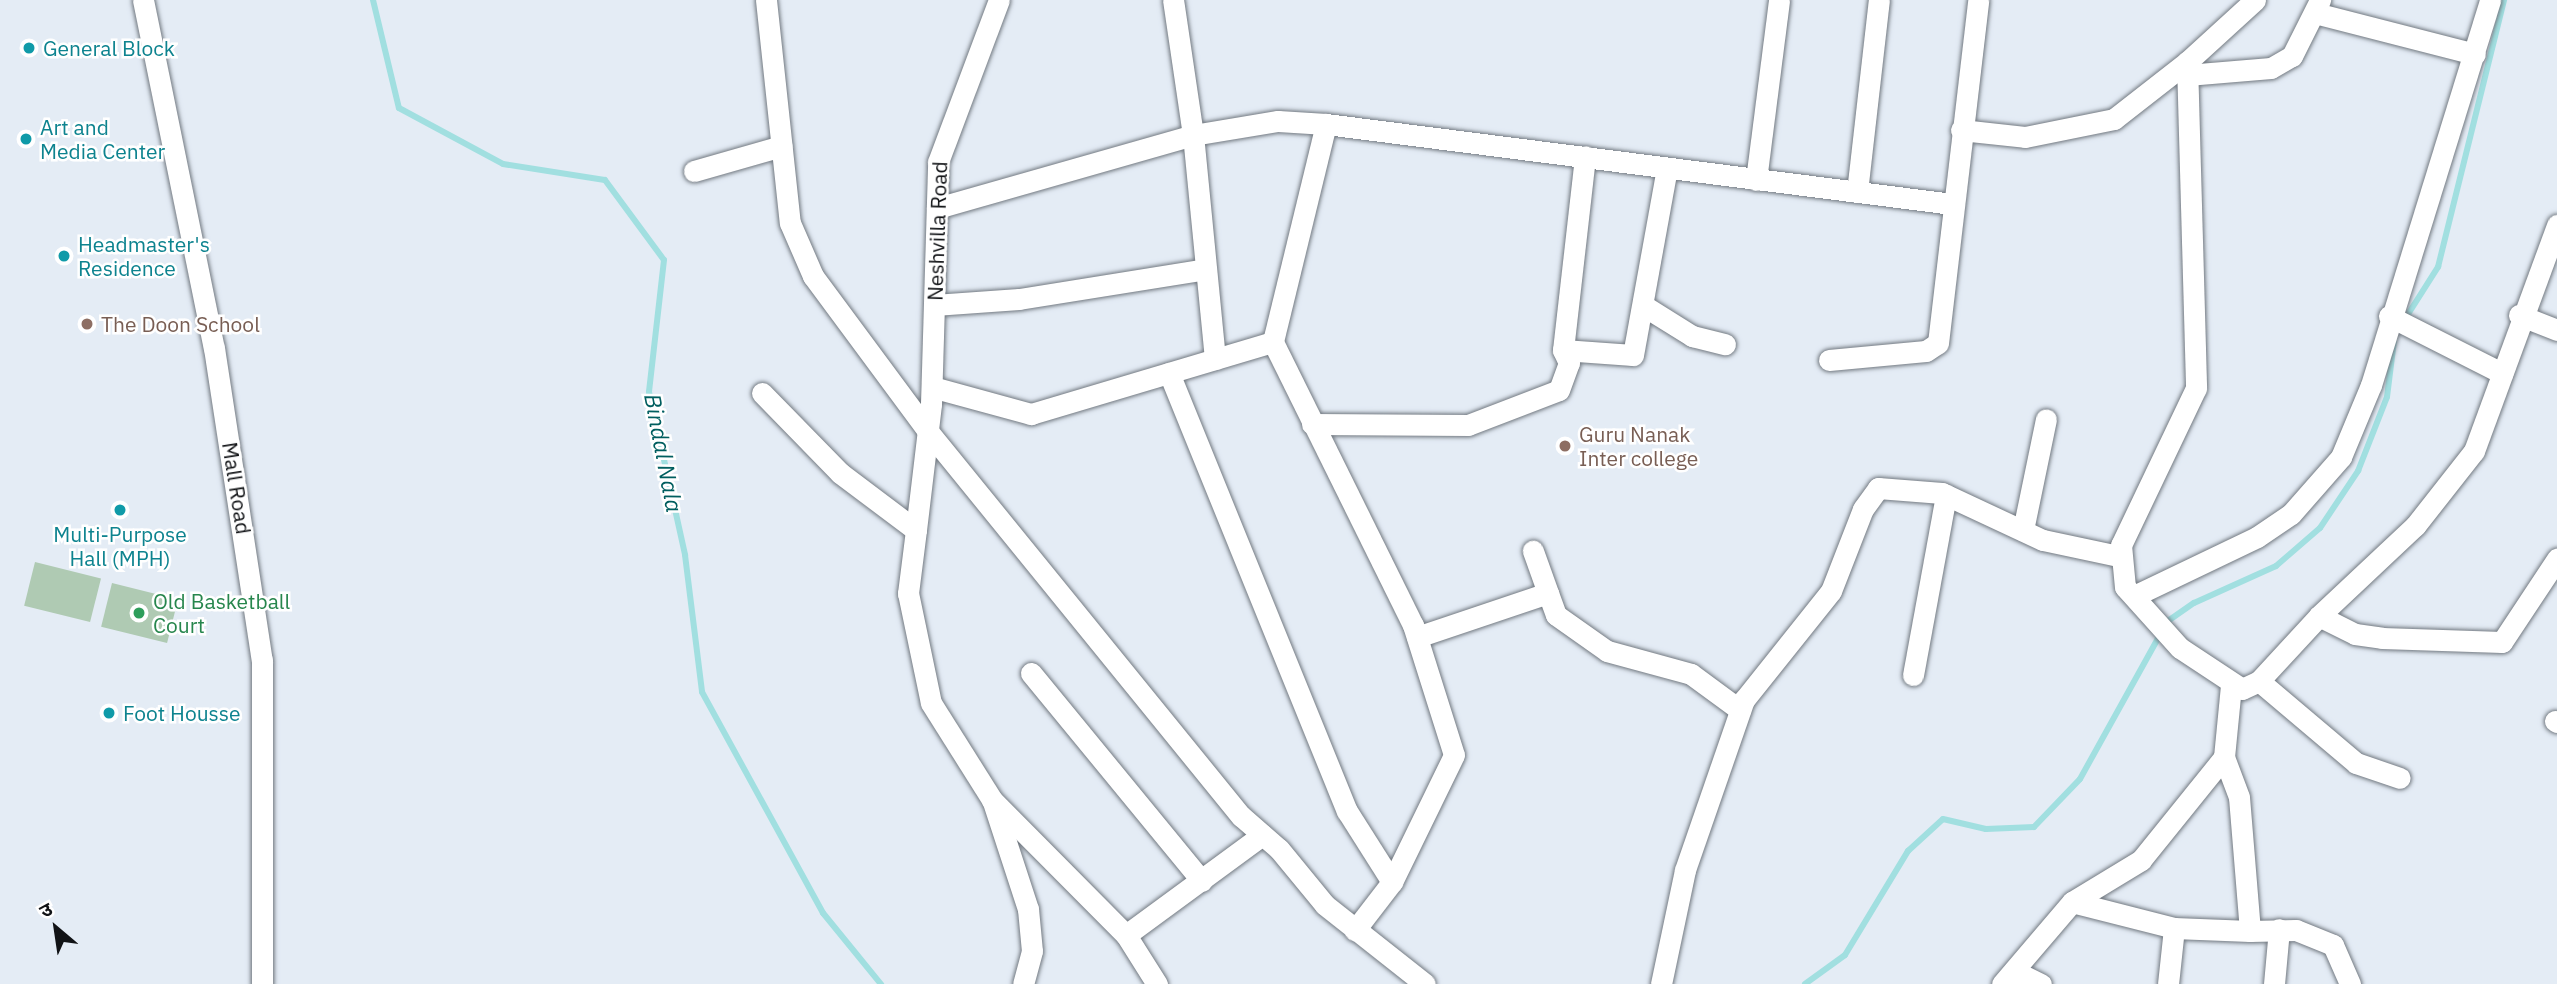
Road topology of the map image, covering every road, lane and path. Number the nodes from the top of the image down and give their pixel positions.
1 (143, 0) edge
2 (766, 0) edge
3 (999, 0) edge
4 (1173, 0) edge
5 (1779, 0) edge
6 (1880, 0) edge
7 (1978, 0) edge
8 (2255, 0) edge
9 (2490, 0) edge
10 (2317, 6) edge
11 (2475, 54) junction
12 (2187, 69) junction
13 (1326, 124) junction
14 (1961, 130) junction
15 (1193, 135) junction
16 (782, 146) junction
17 (1585, 156) junction
18 (1667, 168) junction
19 (694, 171) dead end
20 (1756, 180) junction
21 (1857, 192) junction
22 (1952, 204) junction
23 (937, 208) junction
24 (2557, 225) edge
25 (1206, 269) junction
26 (934, 305) junction
27 (1644, 306) junction
28 (2519, 315) junction
29 (2401, 322) junction
30 (2557, 330) edge
31 (1273, 342) junction
32 (1725, 344) dead end
33 (1563, 350) junction
34 (1215, 359) junction
35 (1829, 360) dead end
36 (1169, 373) junction
37 (2502, 373) junction
38 (932, 387) junction
39 (762, 393) dead end
40 (2046, 419) dead end
41 (1312, 424) junction
42 (927, 430) junction
43 (1945, 495) junction
44 (916, 530) junction
45 (2023, 530) junction
46 (1533, 551) dead end
47 (2119, 556) junction
48 (2557, 559) edge
49 (1548, 593) junction
50 (2141, 603) junction
51 (2319, 616) junction
52 (1417, 637) junction
53 (1031, 673) dead end
54 (1913, 675) dead end
55 (2259, 681) junction
56 (2231, 686) junction
57 (1740, 710) junction
58 (2224, 757) junction
59 (2400, 778) dead end
60 (992, 800) junction
61 (1262, 835) junction
62 (1202, 881) junction
63 (1392, 882) junction
64 (2072, 902) junction
65 (2174, 928) junction
66 (2279, 929) junction
67 (1355, 930) junction
68 (2250, 931) junction
69 (1126, 935) junction
70 (2008, 977) edge
71 (262, 984) edge
72 (1023, 984) edge
73 (1157, 984) edge
74 (1426, 984) edge
75 (1661, 984) edge
76 (2041, 984) edge
77 (2168, 984) edge
78 (2274, 984) edge
79 (2350, 984) edge

1 - 71 street, Mall Road
2 - 16 street
3 - 23 street, Neshvilla Road
4 - 15 street
5 - 20 street
6 - 21 street
7 - 14 street
8 - 12 street
9 - 11 street
10 - 11 street
10 - 12 street
11 - 29 street
12 - 14 street
12 - 47 street
13 - 15 street
13 - 17 street
13 - 31 street
14 - 22 street
15 - 23 street
15 - 25 street
16 - 19 street
16 - 42 street
17 - 18 street
17 - 33 street
18 - 20 street
18 - 27 street
20 - 21 street
21 - 22 street
22 - 35 street
23 - 26 street, Neshvilla Road
24 - 28 street
25 - 26 street
25 - 34 street
26 - 38 street, Neshvilla Road
27 - 32 street
27 - 33 street
28 - 30 street
28 - 37 street
29 - 37 street
29 - 50 street
31 - 34 street
31 - 41 street
33 - 41 street
34 - 36 street
36 - 38 street
36 - 63 street
37 - 51 street
38 - 42 street, Neshvilla Road
39 - 44 street
40 - 45 street
41 - 52 street
42 - 44 street, Neshvilla Road
42 - 61 street
43 - 45 street
43 - 54 street
43 - 57 street
44 - 60 street, Neshvilla Road
45 - 47 street
46 - 49 street
47 - 50 street
48 - 51 street
49 - 52 street
49 - 57 street
50 - 56 street
51 - 55 street
52 - 63 street
53 - 62 street
55 - 56 street
55 - 59 street
56 - 58 street
57 - 75 street
58 - 64 street
58 - 68 street
60 - 69 street
60 - 72 street
61 - 62 street
61 - 67 street
62 - 69 street
63 - 67 street
64 - 65 street
64 - 70 street
65 - 68 street
65 - 77 street
66 - 68 street
66 - 78 street
66 - 79 street
67 - 74 street
69 - 73 street
70 - 76 street

